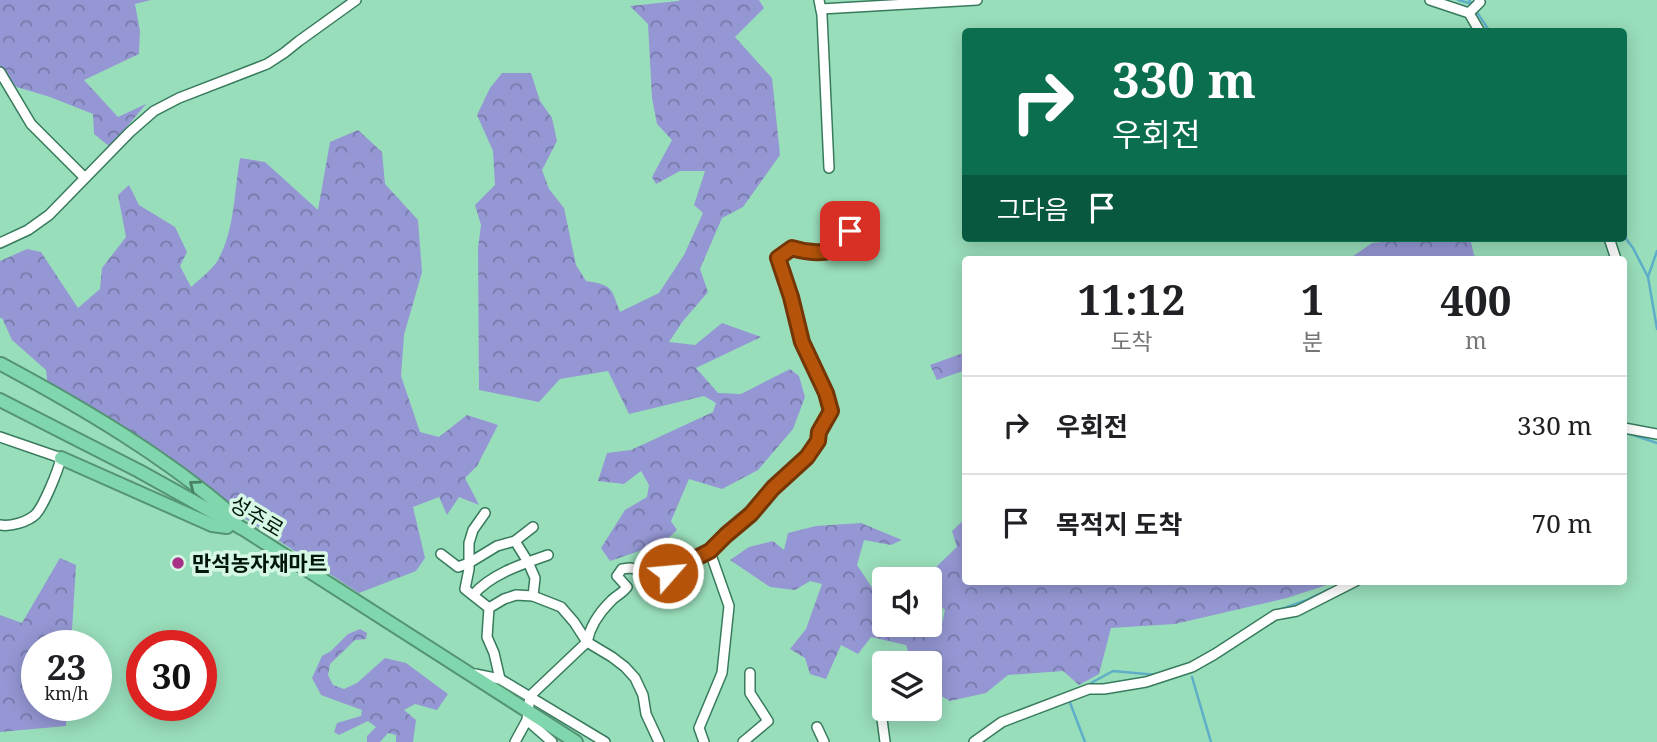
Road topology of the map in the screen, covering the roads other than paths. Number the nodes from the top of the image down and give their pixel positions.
1 (356, 0) edge
2 (977, 0) edge
3 (1430, 0) edge
4 (1480, 1) edge
5 (820, 4) edge
6 (1469, 13) junction
7 (1478, 28) edge
8 (0, 72) edge
9 (829, 168) dead end
10 (85, 178) junction
11 (859, 216) dead end
12 (0, 243) edge
13 (0, 365) edge
14 (0, 400) edge
15 (9, 409) edge
16 (1627, 429) edge
17 (1657, 434) edge
18 (0, 437) edge
19 (61, 458) junction
20 (485, 513) dead end
21 (0, 525) edge
22 (227, 527) junction
23 (533, 527) dead end
24 (245, 530) junction
25 (515, 541) junction
26 (710, 551) junction
27 (441, 554) dead end
28 (548, 555) dead end
29 (528, 562) junction
30 (469, 564) junction
31 (1348, 585) edge
32 (473, 595) junction
33 (533, 596) junction
34 (489, 608) junction
35 (587, 642) junction
36 (466, 672) junction
37 (750, 673) dead end
38 (500, 679) junction
39 (530, 696) junction
40 (528, 716) junction
41 (882, 721) edge
42 (817, 727) dead end
43 (516, 742) edge
44 (552, 742) edge
45 (562, 742) edge
46 (576, 742) edge
47 (605, 742) edge
48 (659, 742) edge
49 (704, 742) edge
50 (743, 742) edge
51 (824, 742) edge
52 (885, 742) edge
53 (974, 742) edge

1 - 10 street
2 - 5 street
3 - 6 street
4 - 6 street
5 - 9 street
6 - 7 street
8 - 10 street
10 - 12 street
11 - 26 street
24 -> 13 highway
14 - 15 highway
15 - 22 highway, 성주로
15 - 24 highway, 성주로
16 - 17 street
18 - 19 street
19 - 21 street
19 - 22 highway
20 - 30 street
22 - 40 highway, 성주로
23 - 25 street
24 - 36 highway, 성주로
25 - 29 street
25 - 30 street
26 - 35 street
26 - 49 street
27 - 30 street
28 - 29 street
29 - 32 street
29 - 33 street
30 - 32 street
31 - 53 street
32 - 34 street
33 - 34 street
33 - 35 street
34 - 38 street
35 - 39 street
35 - 48 street
36 - 38 street
36 - 40 highway, 성주로
37 - 50 street
38 - 39 street
39 - 40 street
39 - 47 street
40 - 43 street
40 - 44 street
40 - 45 highway, 성주로
40 - 46 highway, 성주로
41 - 52 street
42 - 51 street

